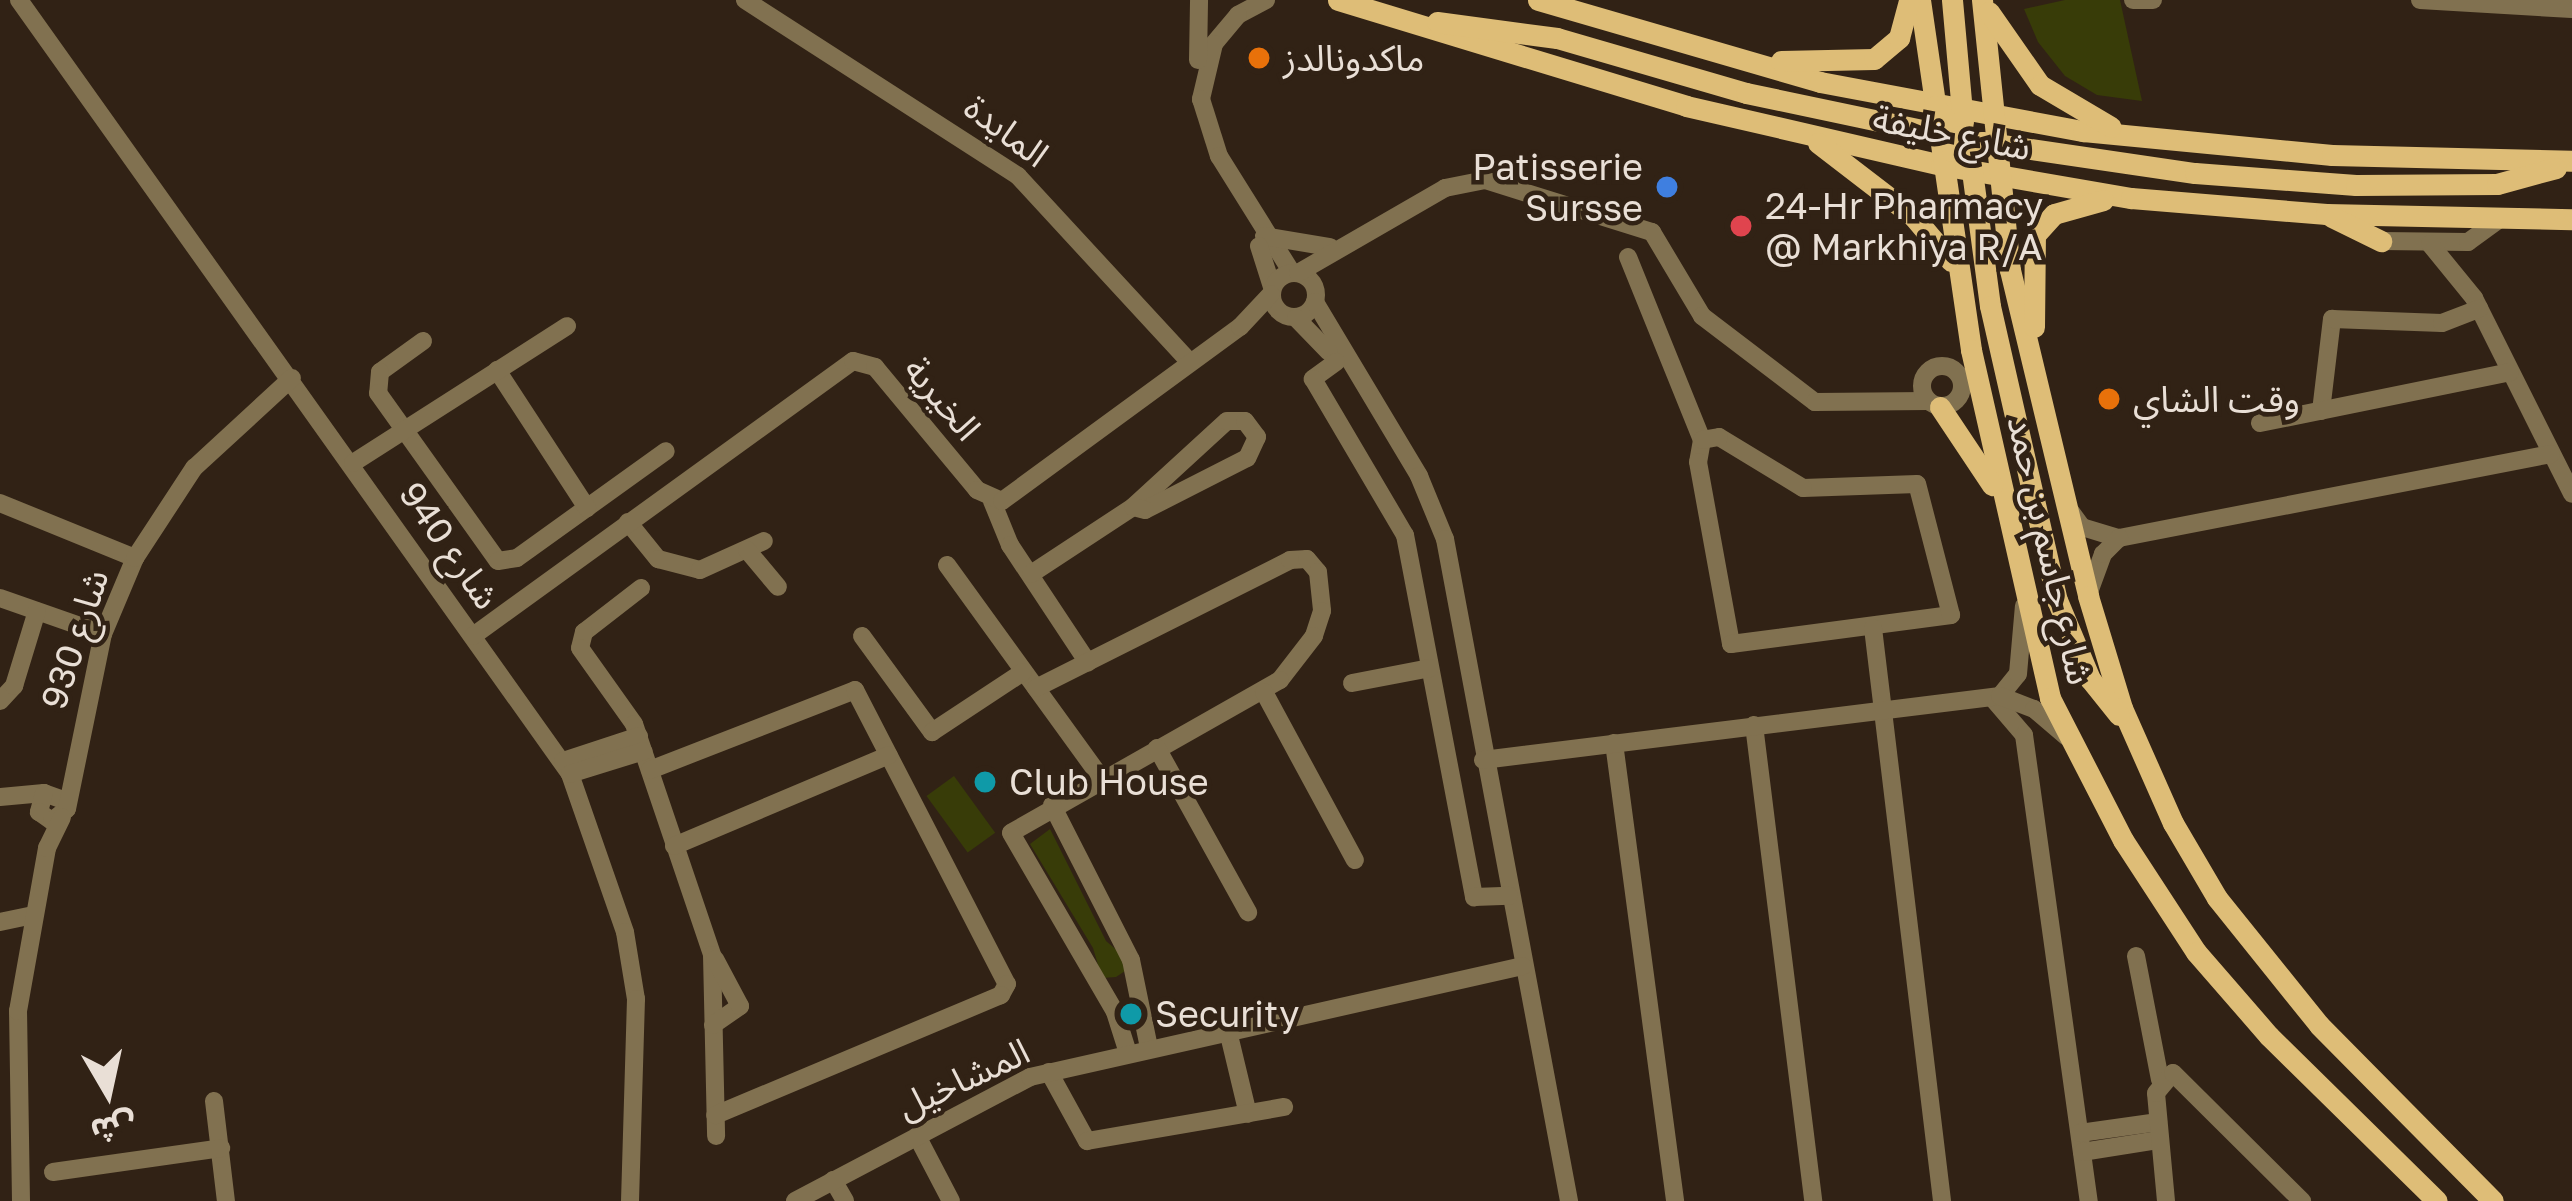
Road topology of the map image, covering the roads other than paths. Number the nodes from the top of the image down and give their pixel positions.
1 (19, 0) edge
2 (745, 0) edge
3 (1198, 0) edge
4 (1266, 0) edge
5 (1338, 0) edge
6 (1538, 0) edge
7 (1909, 0) edge
8 (1920, 0) edge
9 (1952, 0) edge
10 (1983, 0) edge
11 (2133, 0) edge
12 (2153, 0) edge
13 (2420, 0) edge
14 (2526, 4) edge
15 (2572, 9) edge
16 (1409, 22) junction
17 (1736, 58) junction
18 (1934, 106) junction
19 (1963, 111) junction
20 (1993, 117) junction
21 (1804, 134) junction
22 (2140, 138) junction
23 (1959, 139) junction
24 (1996, 145) junction
25 (2572, 162) edge
26 (1941, 165) junction
27 (1972, 171) junction
28 (1999, 176) junction
29 (2131, 198) junction
30 (2326, 214) junction
31 (2572, 219) edge
32 (2498, 220) junction
33 (1264, 236) junction
34 (2474, 240) junction
35 (2381, 241) joint
36 (2430, 244) junction
37 (1335, 247) junction
38 (1628, 257) dead end
39 (1955, 266) junction
40 (1295, 273) junction
41 (2466, 286) junction
42 (1272, 291) junction
43 (1316, 299) junction
44 (2479, 309) junction
45 (1289, 316) junction
46 (567, 326) dead end
47 (1240, 327) junction
48 (423, 341) dead end
49 (2030, 351) junction
50 (1189, 361) junction
51 (1336, 362) junction
52 (497, 370) junction
53 (2510, 371) junction
54 (292, 378) junction
55 (1930, 396) joint
56 (2320, 411) junction
57 (2260, 423) dead end
58 (403, 429) junction
59 (1702, 440) junction
60 (666, 451) dead end
61 (2552, 454) junction
62 (353, 463) junction
63 (2572, 494) edge
64 (992, 501) junction
65 (0, 503) edge
66 (2065, 505) junction
67 (1133, 507) junction
68 (587, 508) junction
69 (2004, 508) junction
70 (628, 522) junction
71 (2119, 538) junction
72 (135, 558) junction
73 (947, 566) dead end
74 (1030, 574) junction
75 (778, 587) dead end
76 (640, 588) dead end
77 (2088, 596) junction
78 (0, 598) edge
79 (2025, 599) junction
80 (37, 611) junction
81 (1874, 628) junction
82 (103, 634) junction
83 (473, 636) junction
84 (862, 636) dead end
85 (1460, 642) junction
86 (1088, 663) junction
87 (1430, 668) junction
88 (1023, 672) junction
89 (1352, 683) dead end
90 (1036, 688) junction
91 (1264, 692) junction
92 (1995, 697) junction
93 (0, 701) edge
94 (1883, 709) junction
95 (1754, 725) junction
96 (2133, 732) junction
97 (2069, 739) junction
98 (1614, 743) junction
99 (1156, 748) junction
100 (644, 752) junction
101 (889, 755) junction
102 (1483, 760) junction
103 (567, 767) junction
104 (1101, 778) junction
105 (4, 797) edge
106 (51, 805) junction
107 (1052, 805) junction
108 (674, 846) junction
109 (1355, 860) dead end
110 (1509, 896) junction
111 (1248, 912) dead end
112 (33, 915) junction
113 (0, 922) edge
114 (2136, 956) dead end
115 (1523, 966) junction
116 (1135, 973) junction
117 (1102, 994) junction
118 (1228, 1031) junction
119 (1149, 1048) junction
120 (1128, 1053) junction
121 (1049, 1072) junction
122 (2160, 1080) junction
123 (214, 1101) dead end
124 (1284, 1107) dead end
125 (1248, 1114) junction
126 (715, 1115) junction
127 (2158, 1131) junction
128 (716, 1136) dead end
129 (917, 1136) junction
130 (2081, 1142) junction
131 (220, 1148) junction
132 (53, 1172) dead end
133 (2466, 1172) junction
134 (832, 1180) junction
135 (21, 1201) edge
136 (226, 1201) edge
137 (630, 1201) edge
138 (795, 1201) edge
139 (845, 1201) edge
140 (951, 1201) edge
141 (1569, 1201) edge
142 (1675, 1201) edge
143 (1813, 1201) edge
144 (1942, 1201) edge
145 (2089, 1201) edge
146 (2166, 1201) edge
147 (2302, 1201) edge
148 (2437, 1201) edge
149 (2493, 1201) edge
150 (2503, 1201) edge

1 - 54 street, شارع 940
2 - 50 street, المايدة
3 - 42 street
4 - 33 street
5 - 16 main road, شارع خليفة
6 - 17 main road, شارع خليفة
7 - 17 main road
8 - 18 main road
9 - 19 main road
10 - 20 main road, شارع جاسم بن حمد
10 - 22 main road
11 - 12 street
13 - 14 street
14 - 15 street
16 - 21 main road, شارع خليفة
16 - 23 main road
17 - 18 main road, شارع خليفة
18 - 19 main road, شارع خليفة
18 - 23 main road
19 - 20 main road, شارع خليفة
19 - 23 main road
20 - 22 main road, شارع خليفة
20 - 23 main road
20 - 24 main road, شارع جاسم بن حمد
21 - 26 main road, شارع خليفة
21 - 39 main road
22 - 25 main road, شارع خليفة
23 - 24 main road
23 - 26 main road, شارع جاسم بن حمد
23 - 27 main road
23 - 28 main road
24 - 25 main road
24 - 28 main road, شارع جاسم بن حمد
26 - 27 main road, شارع خليفة
26 - 39 main road, شارع جاسم بن حمد
27 - 28 main road, شارع خليفة
27 - 96 main road
28 - 29 main road, شارع خليفة
28 - 49 main road, شارع جاسم بن حمد
29 - 30 main road, شارع خليفة
29 - 49 main road
30 - 32 main road, شارع خليفة
30 - 35 main road
31 - 32 main road, شارع خليفة
32 - 34 street
33 - 37 street
33 - 40 street
34 - 36 street
34 - 41 street
35 - 36 street
36 - 41 street
37 - 40 street
37 - 43 street
37 - 55 street
38 - 59 street
39 - 69 main road, شارع جاسم بن حمد
40 - 42 street
40 - 43 street
41 - 44 street
42 - 45 street
42 - 47 street
43 - 45 street
43 - 85 street
44 - 53 street
44 - 56 street
45 - 47 street
45 - 51 street
46 - 52 street
47 - 50 street
48 - 58 street
49 - 66 main road, شارع جاسم بن حمد
50 - 64 street
51 - 85 street
51 - 87 street
52 - 58 street
52 - 68 street
53 - 56 street
53 - 61 street
54 - 62 street, شارع 940
54 - 72 street, شارع 930
55 - 69 main road
56 - 57 street
58 - 62 street
58 - 68 street
59 - 81 street
59 - 81 street
60 - 68 street
61 - 63 street
61 - 71 street
62 - 83 street, شارع 940
64 - 70 street, الخيرية
64 - 74 street
65 - 72 street
66 - 71 street
66 - 77 main road, شارع جاسم بن حمد
67 - 67 street
67 - 74 street
69 - 79 main road, شارع جاسم بن حمد
70 - 75 street
70 - 83 street, الخيرية
71 - 77 street
72 - 82 street, شارع 930
73 - 88 street
74 - 86 street
76 - 100 street
77 - 96 main road, شارع جاسم بن حمد
78 - 80 street
79 - 92 street
79 - 97 main road, شارع جاسم بن حمد
80 - 82 street
80 - 93 street
81 - 94 street
82 - 106 street, شارع 930
83 - 103 street, شارع 940
84 - 88 street
85 - 102 street
86 - 90 street
86 - 91 street
87 - 89 street
87 - 110 street
88 - 90 street
90 - 104 street
91 - 99 street
91 - 109 street
92 - 94 street
92 - 97 street
92 - 130 street
94 - 95 street
94 - 144 street
95 - 98 street
95 - 143 street
96 - 133 main road, شارع جاسم بن حمد
97 - 148 main road, شارع جاسم بن حمد
98 - 102 street
98 - 142 street
99 - 104 street
99 - 111 street
100 - 101 street
100 - 103 street
100 - 108 street
101 - 108 street
101 - 126 street
102 - 110 street
103 - 137 street, شارع 940
104 - 107 street
105 - 106 street
106 - 112 street, شارع 930
107 - 116 street
107 - 117 street
108 - 126 street
110 - 115 street
112 - 113 street
112 - 135 street, شارع 930
114 - 122 street
115 - 118 street, المشاخيل
115 - 141 street
116 - 117 street
116 - 119 street
117 - 120 street
118 - 119 street, المشاخيل
118 - 125 street
119 - 120 street, المشاخيل
120 - 121 street, المشاخيل
121 - 125 street
121 - 129 street, المشاخيل
122 - 127 street
122 - 147 street
123 - 131 street
124 - 125 street
126 - 128 street
127 - 130 street
127 - 146 street
129 - 134 street, المشاخيل
129 - 140 street
130 - 145 street
131 - 132 street
131 - 136 street
133 - 149 main road, شارع جاسم بن حمد
133 - 150 street
134 - 138 street, المشاخيل
134 - 139 street

